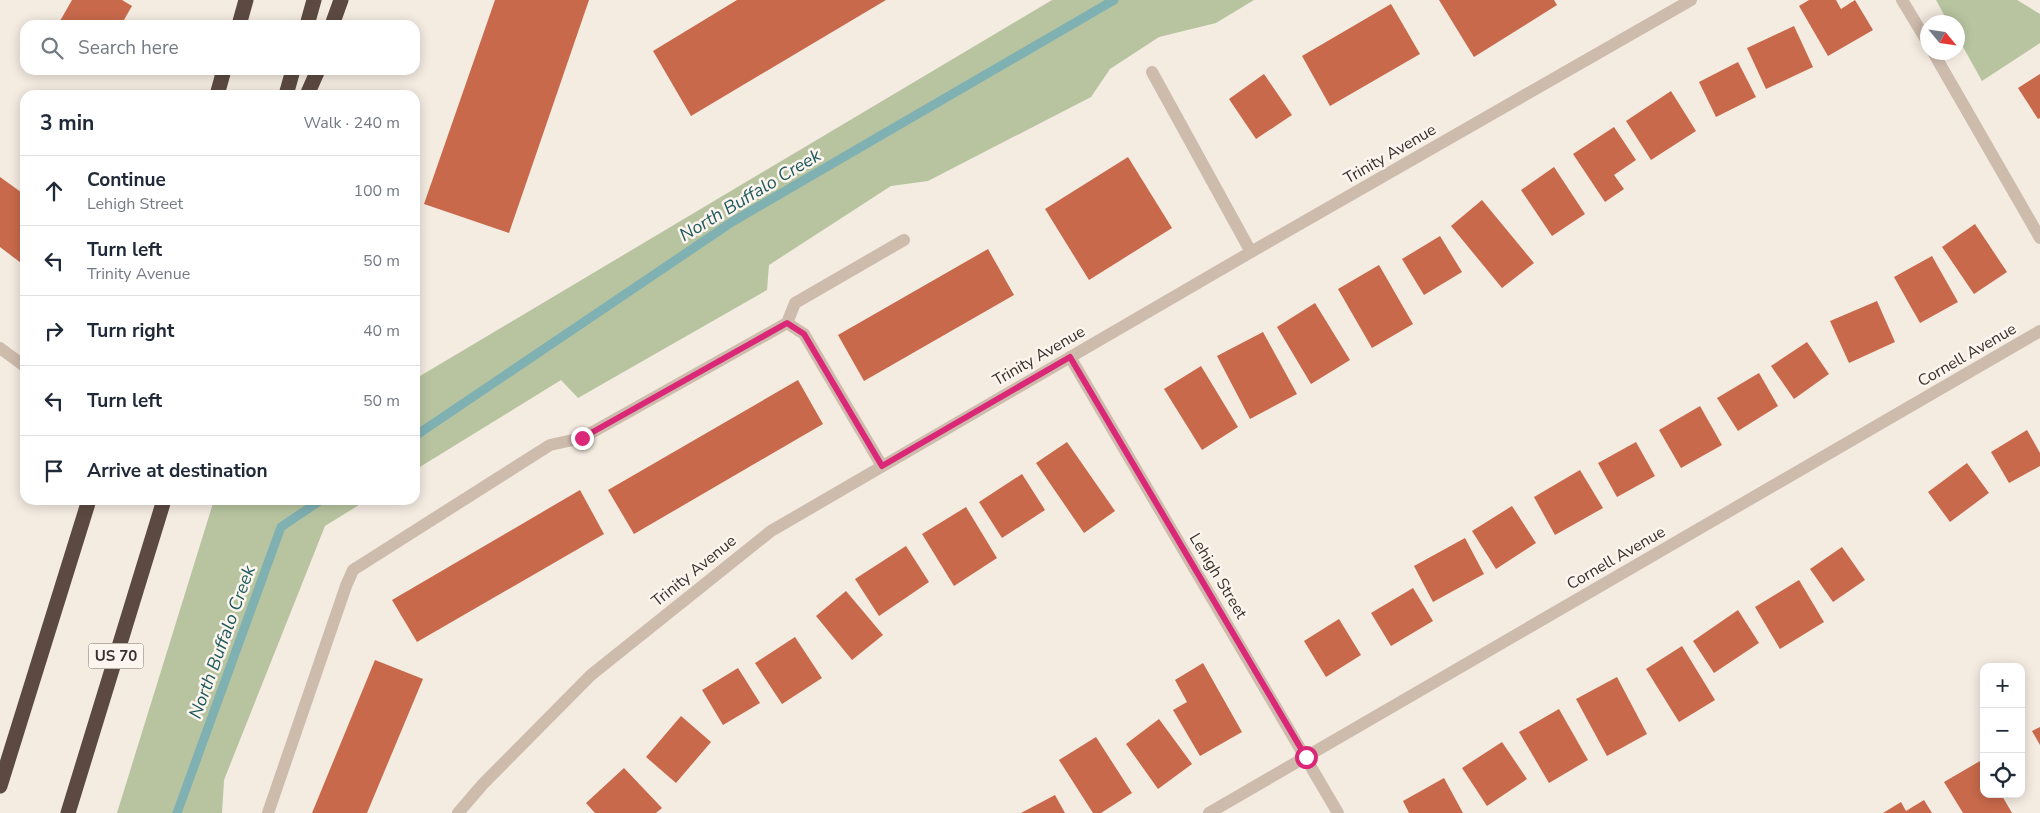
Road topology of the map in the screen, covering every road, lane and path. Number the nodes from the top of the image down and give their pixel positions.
1 (314, 0) edge
2 (341, 0) edge
3 (1691, 0) edge
4 (1902, 0) edge
5 (308, 20) edge
6 (334, 20) edge
7 (1920, 30) edge
8 (1938, 60) edge
9 (1152, 72) dead end
10 (223, 75) edge
11 (292, 75) edge
12 (316, 75) edge
13 (218, 90) edge
14 (287, 90) edge
15 (309, 90) edge
16 (2040, 238) edge
17 (904, 240) dead end
18 (1251, 252) junction
19 (787, 323) junction
20 (2040, 331) edge
21 (0, 348) edge
22 (1070, 357) junction
23 (20, 363) edge
24 (882, 466) junction
25 (87, 505) edge
26 (162, 505) edge
27 (1306, 757) junction
28 (0, 786) edge
29 (68, 813) edge
30 (268, 813) edge
31 (458, 813) edge
32 (1209, 813) edge
33 (1338, 813) edge

1 - 5 highway
2 - 6 highway
3 - 18 street, Trinity Avenue
4 - 7 street
8 - 16 street
9 - 18 street
10 - 13 highway
11 - 14 highway
12 - 15 highway
17 - 19 street
18 - 22 street, Trinity Avenue
19 - 24 street
19 - 30 street
20 - 27 street, Cornell Avenue
21 - 23 street
22 - 24 street, Trinity Avenue
22 - 27 street, Lehigh Street
24 - 31 street, Trinity Avenue
25 - 28 highway
26 - 29 highway, US 70
27 - 32 street, Cornell Avenue
27 - 33 street, Lehigh Street

